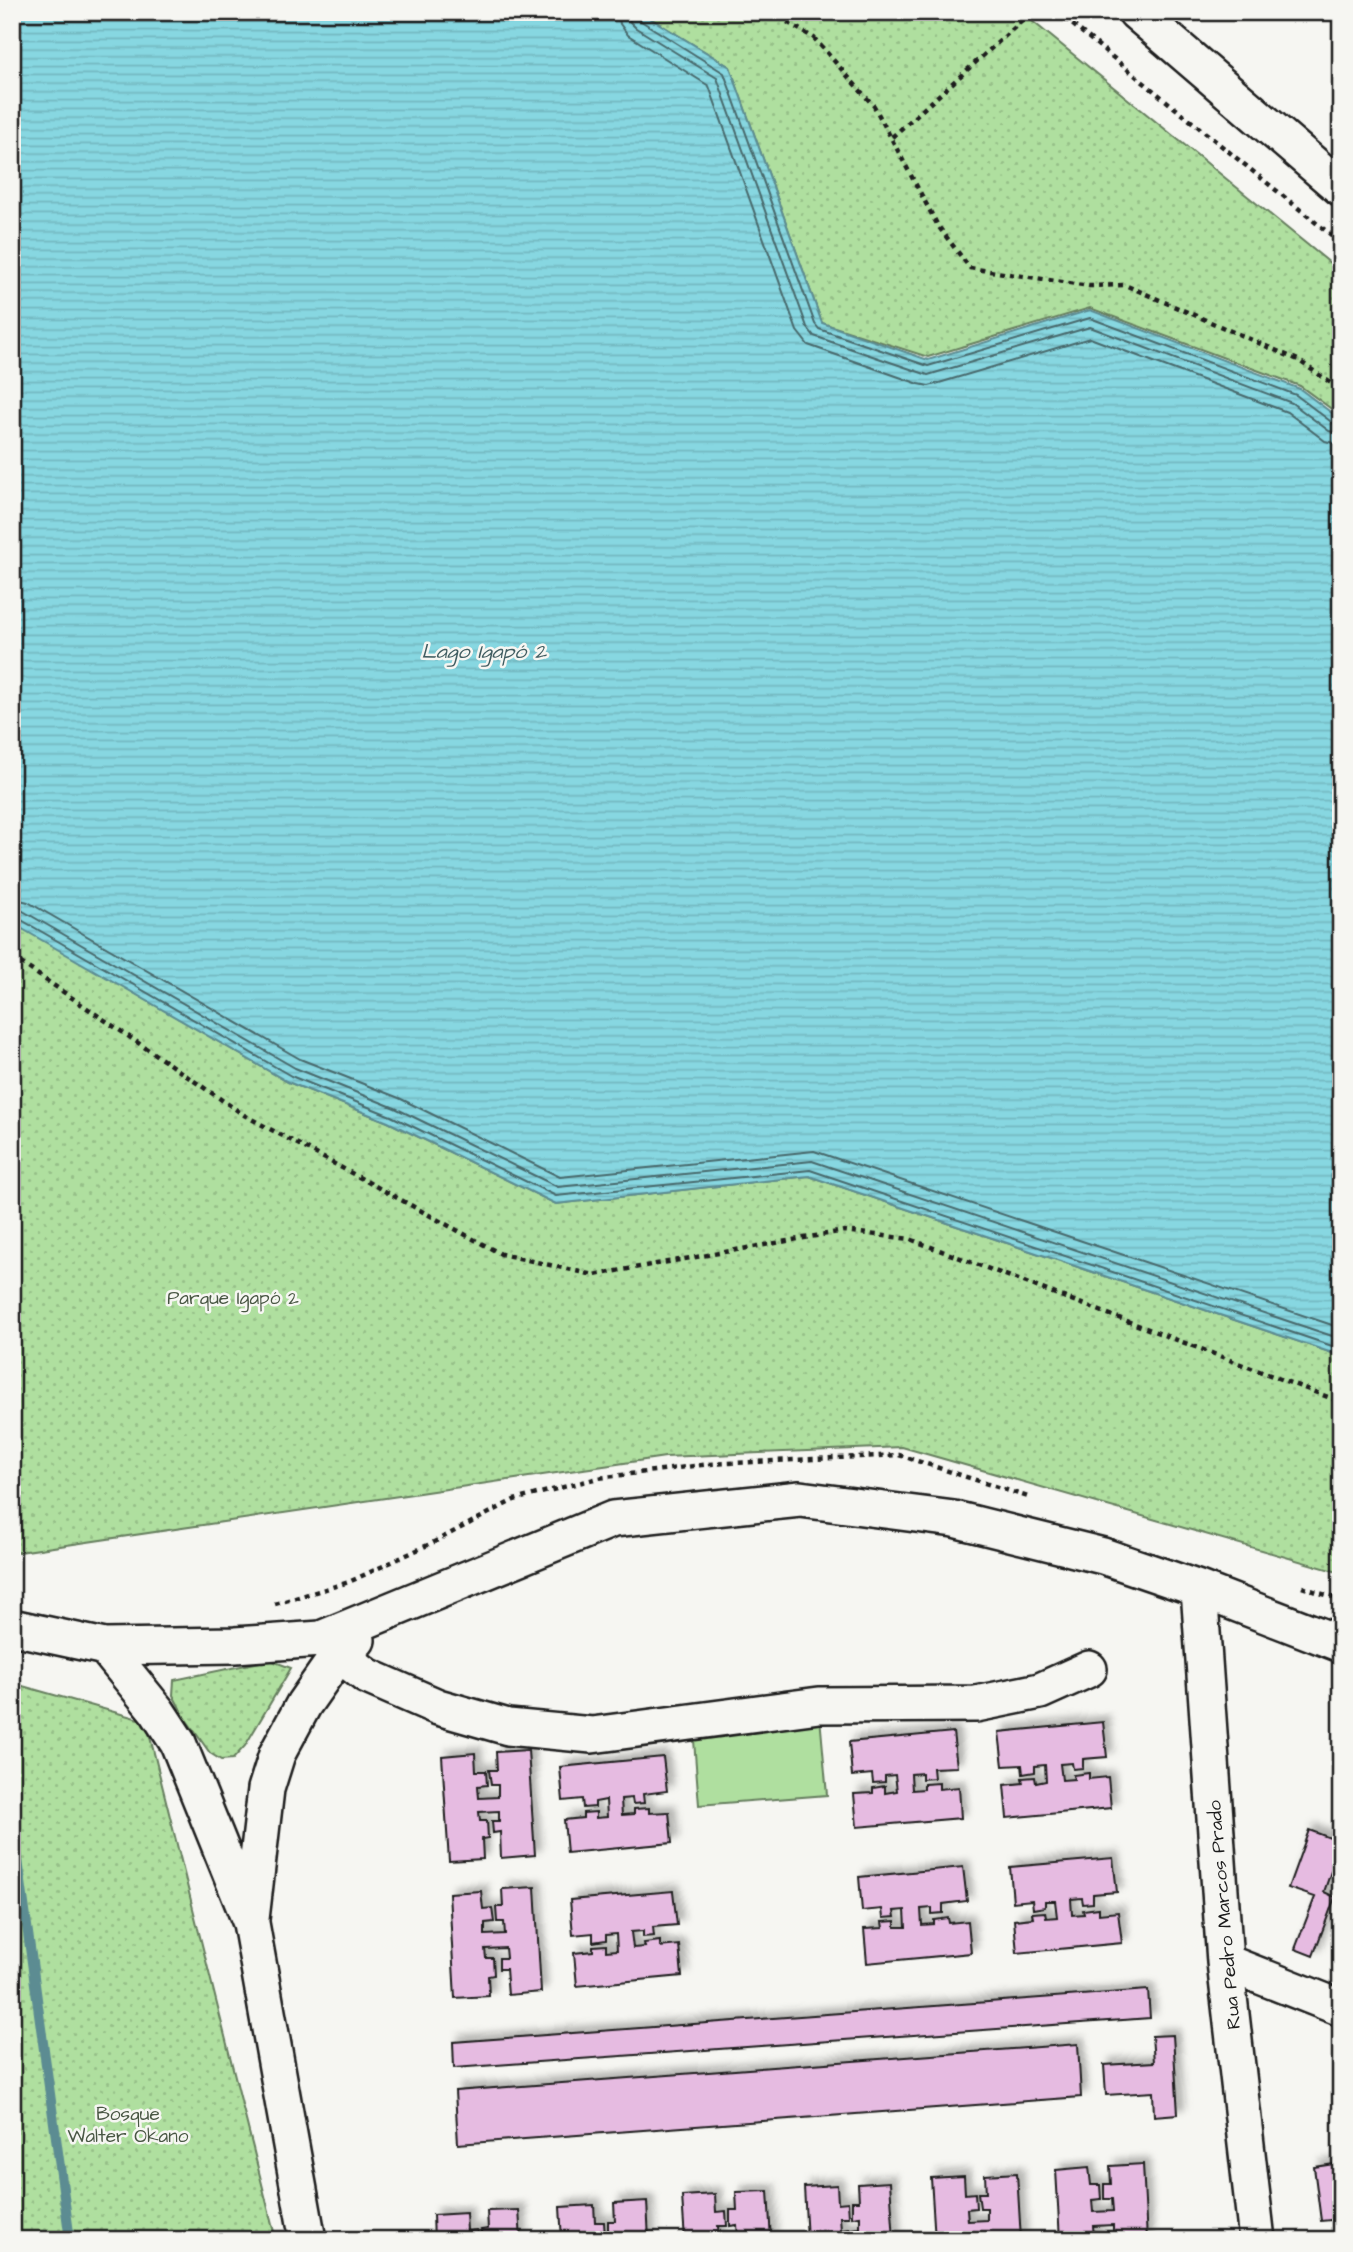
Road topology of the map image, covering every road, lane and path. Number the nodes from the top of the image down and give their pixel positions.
1 (770, 12) edge
2 (1032, 12) edge
3 (1057, 12) edge
4 (1136, 12) edge
5 (891, 137) junction
6 (1341, 188) edge
7 (1341, 243) edge
8 (1341, 390) edge
9 (12, 957) edge
10 (1341, 1402) edge
11 (1199, 1589) junction
12 (399, 1607) junction
13 (12, 1627) edge
14 (1341, 1644) edge
15 (105, 1647) junction
16 (339, 1654) junction
17 (1088, 1669) dead end
18 (251, 1923) junction
19 (1225, 1962) junction
20 (1341, 2008) edge
21 (307, 2240) edge
22 (1257, 2240) edge

1 - 5 path
2 - 5 path
3 - 7 path
4 - 6 street
5 - 8 path
9 - 10 path
11 - 12 street
11 - 14 street
11 - 19 street, Rua Pedro Marcos Prado
12 - 15 street
12 - 16 street
13 - 15 street
15 - 18 street
16 - 17 street
16 - 18 street
18 - 21 street
19 - 20 street
19 - 22 street, Rua Pedro Marcos Prado

